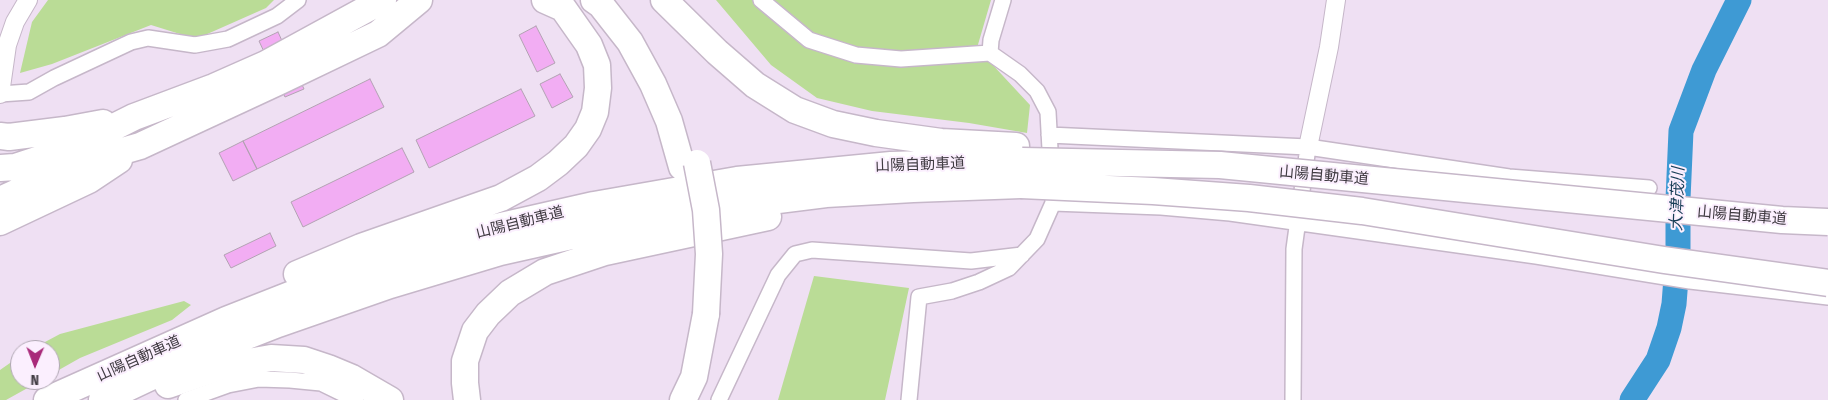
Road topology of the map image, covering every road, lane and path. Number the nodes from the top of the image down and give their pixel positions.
1 (28, 0) edge
2 (298, 0) edge
3 (383, 0) edge
4 (419, 0) edge
5 (545, 0) edge
6 (594, 0) edge
7 (617, 0) edge
8 (664, 0) edge
9 (761, 0) edge
10 (1003, 0) edge
11 (1336, 0) edge
12 (990, 53) junction
13 (0, 94) edge
14 (134, 117) junction
15 (1049, 135) junction
16 (0, 136) edge
17 (140, 146) junction
18 (1308, 147) junction
19 (1022, 164) junction
20 (689, 165) junction
21 (0, 168) edge
22 (1649, 188) dead end
23 (0, 200) edge
24 (1053, 203) junction
25 (0, 222) edge
26 (1297, 222) junction
27 (1828, 222) edge
28 (1022, 255) junction
29 (1828, 282) edge
30 (1828, 297) edge
31 (698, 314) junction
32 (41, 400) edge
33 (47, 400) edge
34 (102, 400) edge
35 (109, 400) edge
36 (186, 400) edge
37 (356, 400) edge
38 (390, 400) edge
39 (467, 400) edge
40 (668, 400) edge
41 (683, 400) edge
42 (720, 400) edge
43 (908, 400) edge
44 (1293, 400) edge

1 - 13 street
2 - 13 street
3 - 14 highway
4 - 17 highway
5 - 32 highway
6 - 20 highway
7 - 20 highway
8 - 19 highway
9 - 12 street
10 - 12 street
11 - 18 street
12 - 15 street
14 - 16 highway
14 - 21 highway
15 - 18 street
15 - 24 street
17 - 23 highway
17 - 25 highway
18 - 22 street
18 - 26 street
19 - 27 highway, 山陽自動車道, bridge
19 - 29 highway, 山陽自動車道, bridge
19 - 33 highway, 山陽自動車道
19 - 34 highway, 山陽自動車道
19 - 39 highway
20 - 31 highway
24 - 26 street
24 - 28 street
26 - 30 street
26 - 44 street
28 - 42 street
28 - 43 street
31 - 40 highway
31 - 41 highway
35 - 38 highway
36 - 37 street

